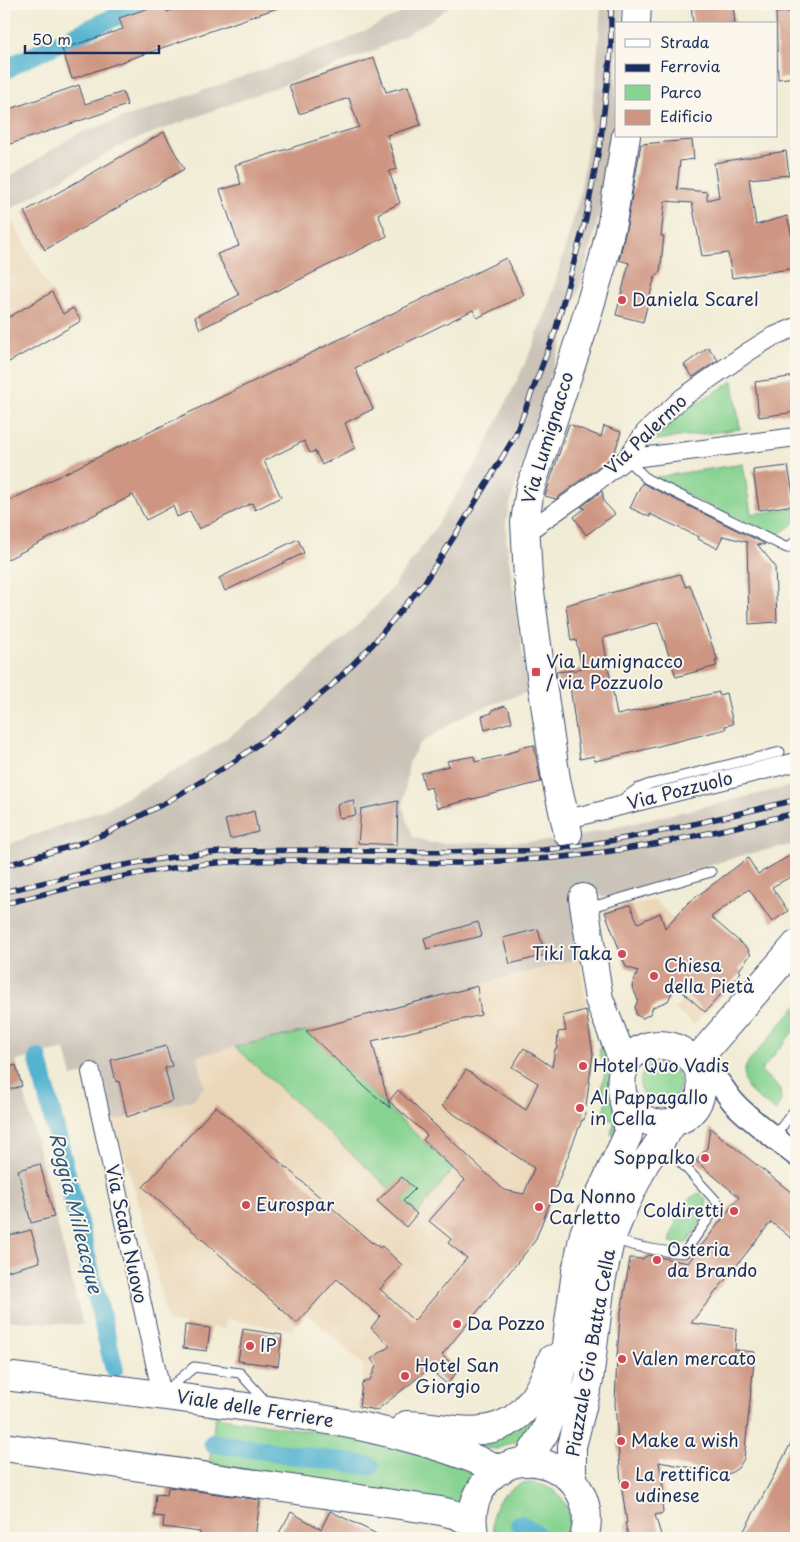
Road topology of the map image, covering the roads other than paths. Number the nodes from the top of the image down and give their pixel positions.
1 (637, 4) edge
2 (636, 22) edge
3 (626, 138) edge
4 (796, 327) edge
5 (796, 437) edge
6 (626, 459) junction
7 (524, 534) junction
8 (796, 542) edge
9 (780, 752) dead end
10 (796, 762) edge
11 (615, 807) junction
12 (566, 826) joint
13 (711, 872) dead end
14 (584, 904) joint
15 (795, 948) edge
16 (696, 1065) junction
17 (91, 1072) dead end
18 (623, 1083) junction
19 (698, 1100) junction
20 (736, 1104) junction
21 (796, 1108) edge
22 (666, 1131) junction
23 (774, 1137) junction
24 (796, 1155) edge
25 (611, 1238) junction
26 (573, 1291) junction
27 (4, 1376) edge
28 (162, 1395) junction
29 (374, 1429) junction
30 (4, 1447) edge
31 (526, 1462) junction
32 (501, 1470) junction
33 (572, 1479) junction
34 (474, 1531) edge
35 (584, 1538) edge

1 - 2 main road
3 - 7 main road, Via Lumignacco
4 - 6 street, Via Palermo
5 - 6 street
6 - 7 street, Via Palermo
6 - 8 lane
7 - 12 main road, Via Lumignacco
9 - 11 lane
10 - 11 street, Via Pozzuolo
11 - 12 street, Via Pozzuolo
13 - 14 lane, Piazzale Gio Batta Cella
14 - 18 main road, Piazzale Gio Batta Cella
15 - 16 main road
16 - 18 main road
16 - 19 main road
16 - 20 street
17 - 28 street, Via Scalo Nuovo
18 - 22 main road, Piazzale Gio Batta Cella
18 - 26 main road, Piazzale Gio Batta Cella
19 - 20 street
19 - 22 main road, Piazzale Gio Batta Cella
20 - 23 street
21 - 23 lane
22 - 25 main road, Piazzale Gio Batta Cella
22 - 25 lane
23 - 24 street
25 - 33 main road, Piazzale Gio Batta Cella
26 - 29 main road
26 - 31 main road, Piazzale Gio Batta Cella
27 - 28 main road, Viale delle Ferriere
28 - 29 main road, Viale delle Ferriere
29 - 32 main road, Viale delle Ferriere
30 - 34 main road
31 - 32 main road, Piazzale Gio Batta Cella
31 - 33 main road, Piazzale Gio Batta Cella
32 - 34 main road, Piazzale Gio Batta Cella
33 - 35 main road, Piazzale Gio Batta Cella

